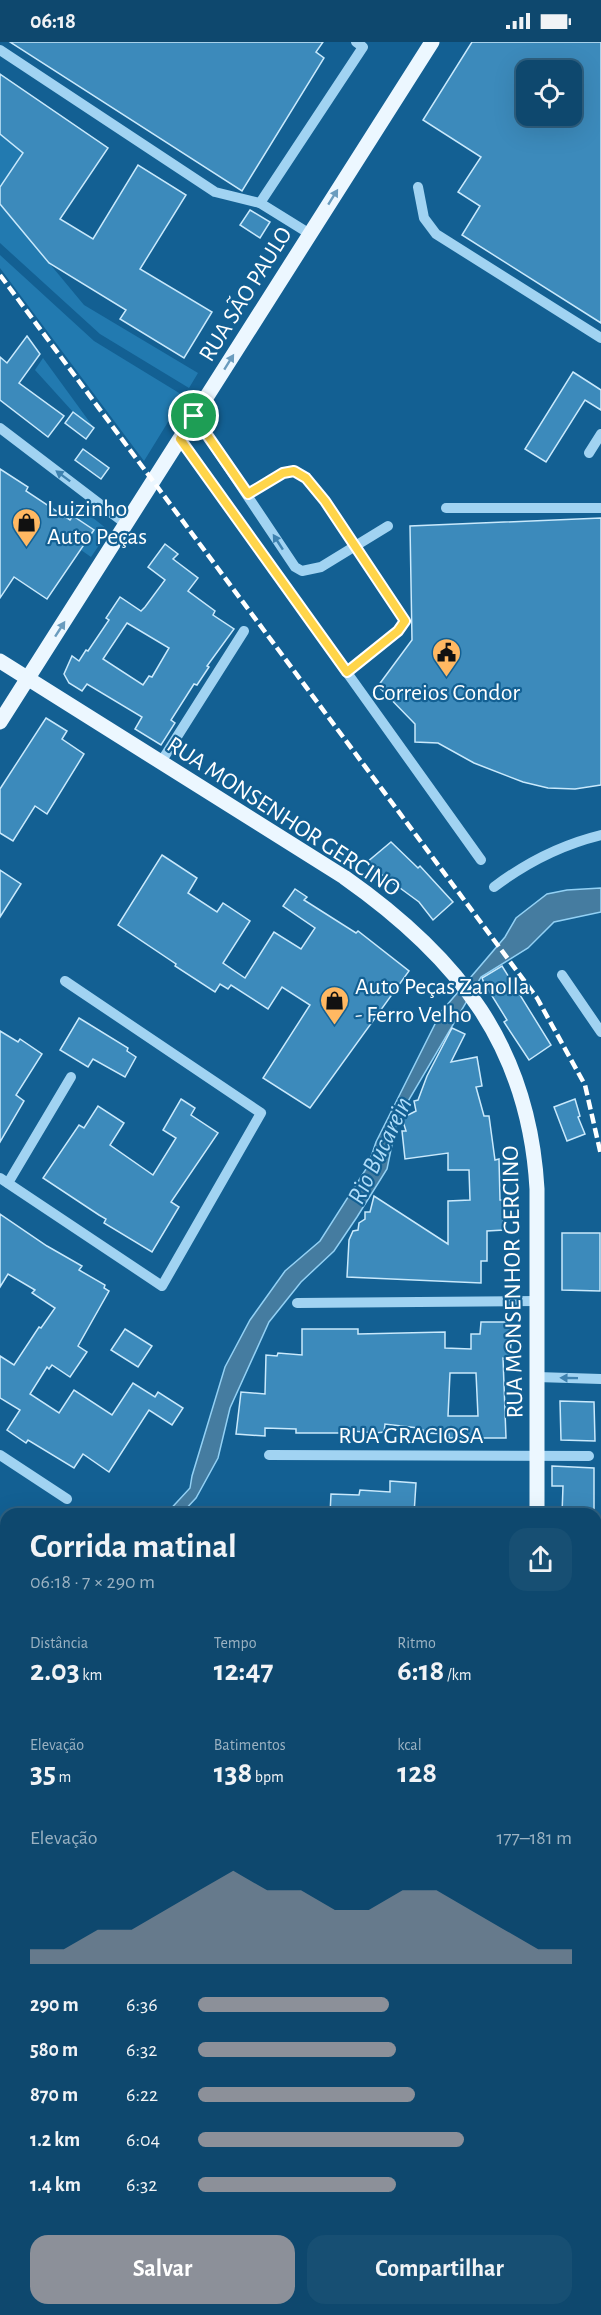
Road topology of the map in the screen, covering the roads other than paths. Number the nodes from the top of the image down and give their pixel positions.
1 (356, 42) edge
2 (432, 42) edge
3 (0, 50) edge
4 (418, 187) dead end
5 (260, 203) junction
6 (310, 234) junction
7 (601, 338) edge
8 (194, 416) junction
9 (0, 428) edge
10 (601, 434) edge
11 (180, 439) junction
12 (589, 453) dead end
13 (248, 494) junction
14 (446, 508) dead end
15 (601, 508) edge
16 (126, 524) junction
17 (388, 526) dead end
18 (354, 547) junction
19 (244, 631) dead end
20 (0, 661) edge
21 (347, 672) junction
22 (28, 679) junction
23 (0, 722) edge
24 (161, 762) junction
25 (601, 835) edge
26 (480, 860) dead end
27 (494, 887) dead end
28 (562, 975) dead end
29 (65, 981) dead end
30 (601, 1032) edge
31 (71, 1077) dead end
32 (4, 1181) edge
33 (538, 1301) junction
34 (297, 1303) dead end
35 (537, 1377) junction
36 (601, 1379) edge
37 (0, 1455) edge
38 (268, 1455) dead end
39 (589, 1455) dead end
40 (537, 1456) junction
41 (67, 1499) dead end
42 (537, 1508) edge

1 - 5 street
6 -> 2 main road, RUA SÃO PAULO
3 - 5 street
4 - 7 street
5 - 6 street
8 -> 6 main road, RUA SÃO PAULO
8 - 11 main road, RUA SÃO PAULO
8 - 13 street
16 -> 9 street
10 - 12 street
11 - 16 main road, RUA SÃO PAULO
11 - 21 street
13 - 18 street
18 -> 13 street
14 - 15 street
22 -> 16 main road, RUA SÃO PAULO
17 - 18 street
18 - 21 street
19 - 24 street
20 - 22 main road, RUA MONSENHOR GERCINO
21 - 26 street
22 - 23 main road, RUA SÃO PAULO
22 - 24 main road, RUA MONSENHOR GERCINO
24 - 33 main road, RUA MONSENHOR GERCINO
25 - 27 street
28 - 30 street
29 - 32 street
31 - 32 street
33 - 34 street
33 - 35 main road, RUA MONSENHOR GERCINO
36 -> 35 street
35 - 40 main road, RUA MONSENHOR GERCINO
37 - 41 street
38 - 40 street, RUA GRACIOSA
39 - 40 street, RUA GRACIOSA
40 - 42 main road, RUA MONSENHOR GERCINO

